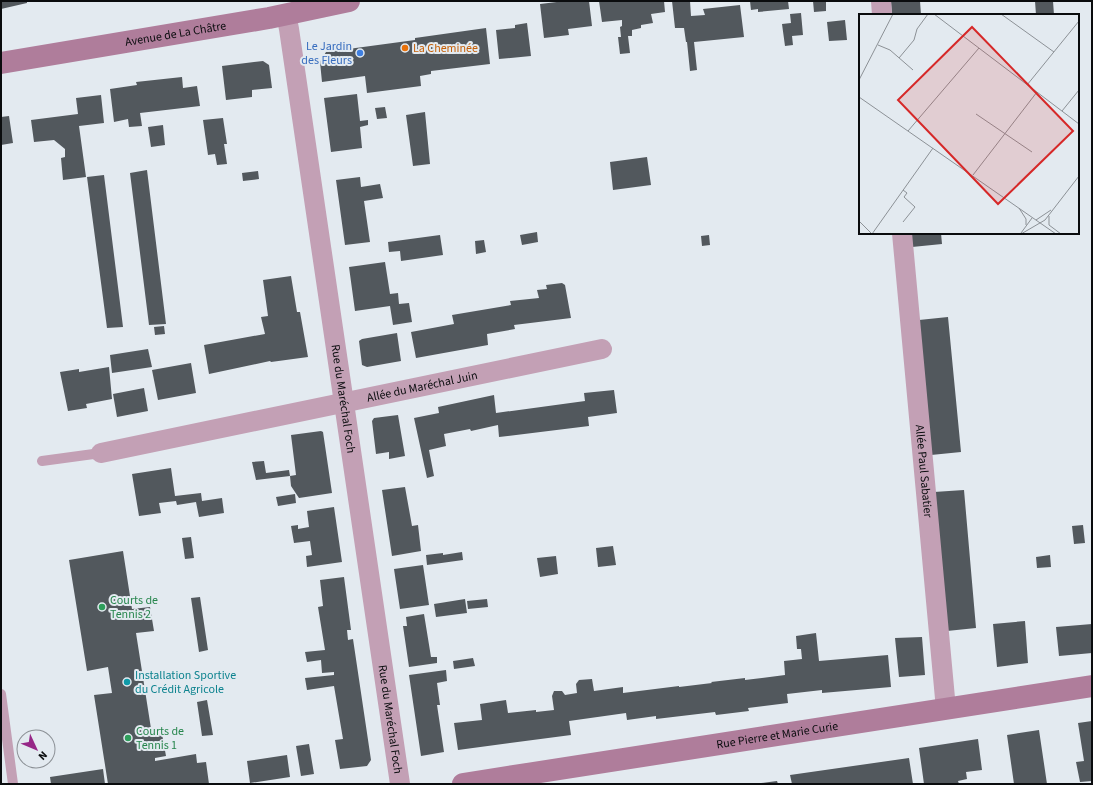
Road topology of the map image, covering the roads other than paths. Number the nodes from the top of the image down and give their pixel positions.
1 (349, 1) edge
2 (881, 1) edge
3 (286, 14) junction
4 (882, 14) edge
5 (1, 63) edge
6 (902, 234) edge
7 (602, 349) dead end
8 (344, 404) junction
9 (101, 453) joint
10 (42, 461) dead end
11 (1092, 686) edge
12 (1, 694) edge
13 (946, 709) junction
14 (491, 782) edge
15 (13, 784) edge
16 (400, 784) edge
17 (462, 784) edge

1 - 3 street, Avenue de La Châtre
2 - 4 street
3 - 5 street, Avenue de La Châtre
3 - 8 street, Rue du Maréchal Foch
6 - 13 street, Allée Paul Sabatier
7 - 8 street, Allée du Maréchal Juin
8 - 9 street, Allée du Maréchal Juin
8 - 16 street, Rue du Maréchal Foch
9 - 10 lane
11 - 13 street, Rue Pierre et Marie Curie
12 - 15 lane
13 - 14 street, Rue Pierre et Marie Curie
14 - 17 street, Rue Pierre et Marie Curie

